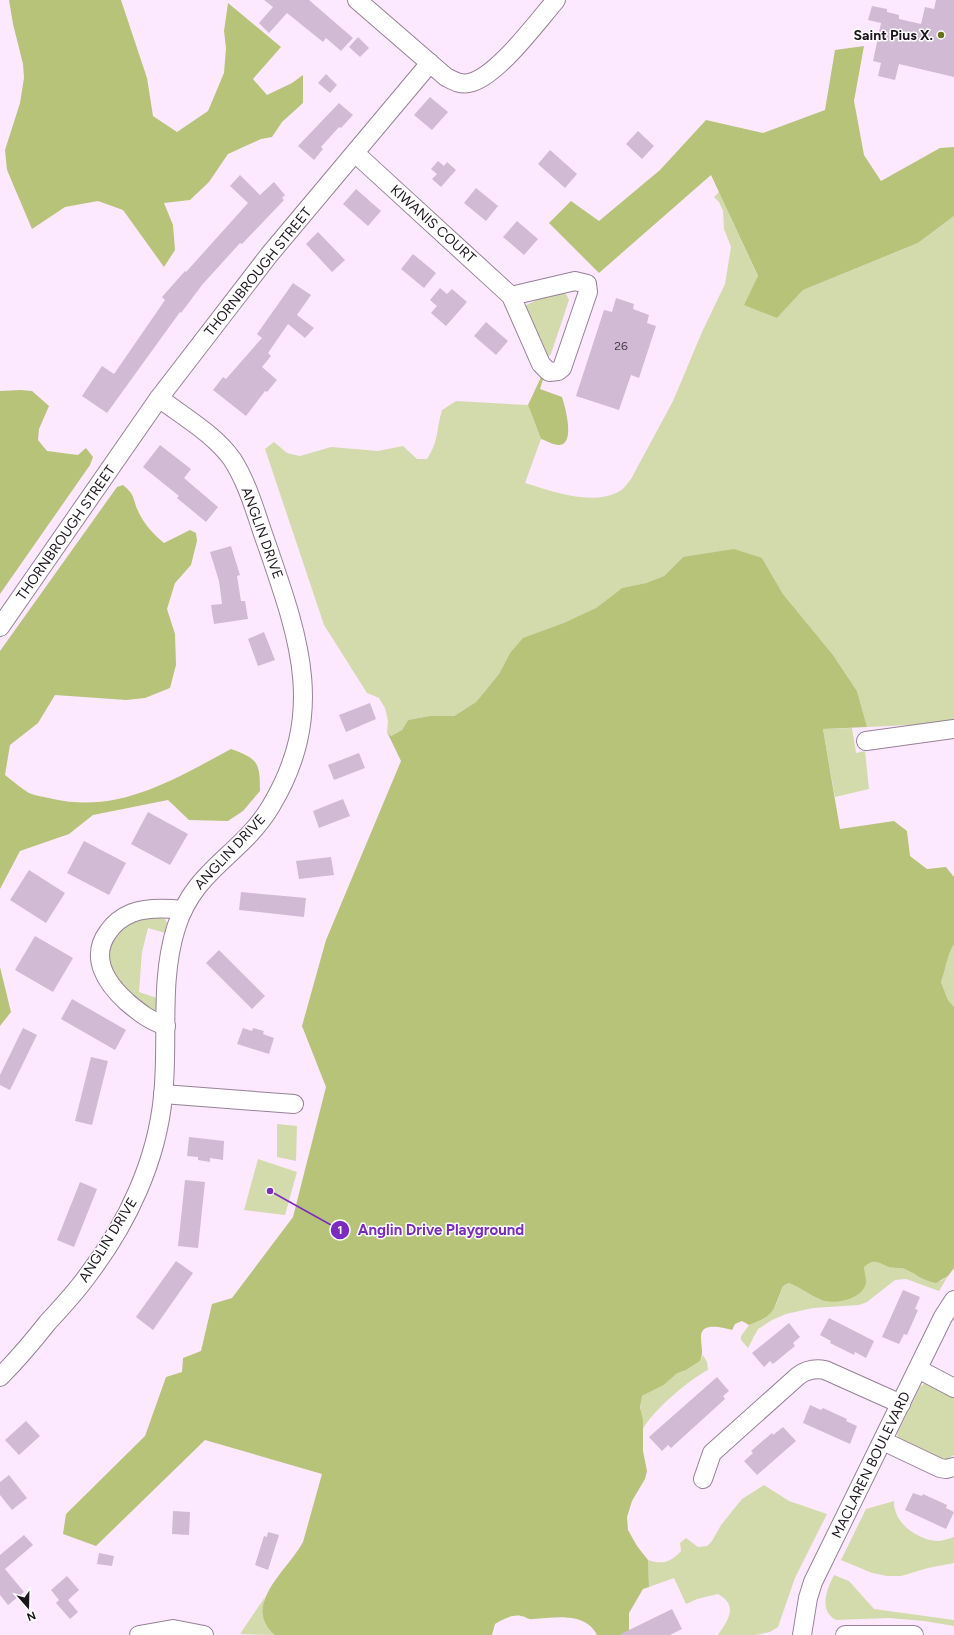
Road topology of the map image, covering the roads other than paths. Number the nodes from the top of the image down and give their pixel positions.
1 (357, 0) edge
2 (556, 0) edge
3 (430, 63) junction
4 (355, 153) junction
5 (511, 296) junction
6 (159, 398) junction
7 (0, 627) edge
8 (954, 728) edge
9 (866, 741) dead end
10 (183, 910) junction
11 (166, 1026) junction
12 (164, 1094) junction
13 (294, 1104) dead end
14 (954, 1300) edge
15 (918, 1369) junction
16 (0, 1377) edge
17 (954, 1388) edge
18 (901, 1404) junction
19 (883, 1441) junction
20 (954, 1467) edge
21 (703, 1479) dead end
22 (139, 1635) edge
23 (204, 1635) edge
24 (802, 1635) edge
25 (845, 1635) edge
26 (914, 1635) edge

1 - 3 street
2 - 3 street
3 - 4 street, THORNBROUGH STREET
4 - 5 street, KIWANIS COURT
4 - 6 street, THORNBROUGH STREET
5 - 5 street, KIWANIS COURT
6 - 7 street, THORNBROUGH STREET
6 - 10 street, ANGLIN DRIVE
8 - 9 street
10 - 11 street, ANGLIN DRIVE
10 - 11 street
11 - 12 street, ANGLIN DRIVE
12 - 13 street
12 - 16 street, ANGLIN DRIVE
14 - 15 street, MACLAREN BOULEVARD
15 - 17 street
15 - 18 street, MACLAREN BOULEVARD
18 - 19 street, MACLAREN BOULEVARD
18 - 21 street
19 - 20 street
19 - 24 street, MACLAREN BOULEVARD
22 - 23 street
25 - 26 street

